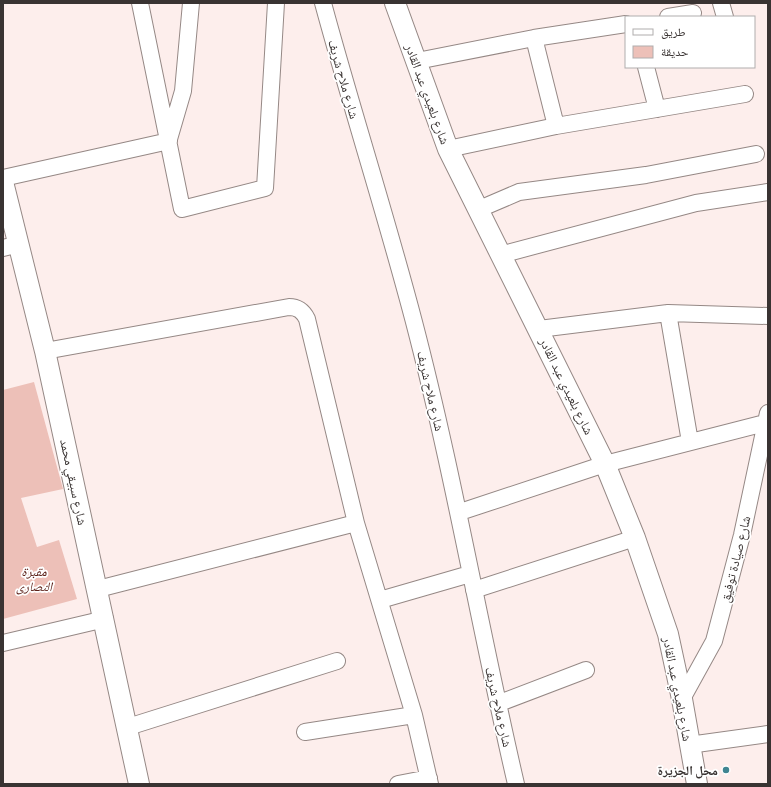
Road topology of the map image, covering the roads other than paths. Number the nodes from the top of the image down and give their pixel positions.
1 (140, 3) edge
2 (191, 3) edge
3 (276, 3) edge
4 (322, 3) edge
5 (395, 3) edge
6 (721, 3) edge
7 (693, 13) dead end
8 (674, 16) edge
9 (725, 16) edge
10 (625, 24) edge
11 (534, 38) junction
12 (417, 61) junction
13 (646, 68) edge
14 (745, 94) dead end
15 (657, 109) junction
16 (556, 126) junction
17 (169, 141) junction
18 (448, 149) junction
19 (756, 154) dead end
20 (3, 178) edge
21 (3, 182) edge
22 (768, 192) edge
23 (477, 210) junction
24 (11, 246) edge
25 (500, 255) junction
26 (668, 313) junction
27 (768, 316) edge
28 (539, 329) junction
29 (46, 351) junction
30 (767, 417) edge
31 (690, 442) junction
32 (605, 464) junction
33 (460, 512) junction
34 (356, 523) junction
35 (635, 538) junction
36 (470, 574) junction
37 (98, 589) junction
38 (474, 590) junction
39 (380, 600) junction
40 (105, 619) junction
41 (3, 643) edge
42 (337, 661) dead end
43 (586, 670) dead end
44 (682, 699) junction
45 (497, 704) junction
46 (414, 715) junction
47 (128, 727) junction
48 (305, 732) dead end
49 (768, 734) edge
50 (689, 745) junction
51 (430, 781) edge
52 (139, 784) edge
53 (398, 784) edge
54 (516, 784) edge
55 (697, 784) edge

1 - 17 street
2 - 17 street
3 - 17 street
4 - 33 street, شارع ملاح شريف
5 - 12 main road, شارع بلعيدي عبد القادر
6 - 9 street
7 - 8 street
10 - 11 street
11 - 12 street
11 - 16 street
12 - 18 main road, شارع بلعيدي عبد القادر
13 - 15 street
14 - 15 street
15 - 16 street
16 - 18 street
17 - 20 street
18 - 23 main road, شارع بلعيدي عبد القادر
19 - 23 street
21 - 24 main road, شارع سبيقي محمد
22 - 25 street
23 - 25 main road, شارع بلعيدي عبد القادر
24 - 29 main road, شارع سبيقي محمد
25 - 28 main road, شارع بلعيدي عبد القادر
26 - 27 street
26 - 28 street
26 - 31 street
28 - 32 main road, شارع بلعيدي عبد القادر
29 - 34 street
29 - 37 main road, شارع سبيقي محمد
30 - 31 street
30 - 44 street, شارع صيادة توفيق
31 - 32 street
32 - 33 street
32 - 35 main road, شارع بلعيدي عبد القادر
33 - 36 street, شارع ملاح شريف
34 - 37 street
34 - 39 street
35 - 38 street
35 - 44 main road, شارع بلعيدي عبد القادر
36 - 38 street, شارع ملاح شريف
36 - 39 street
37 - 40 main road, شارع سبيقي محمد
38 - 45 street, شارع ملاح شريف
39 - 46 street
40 - 41 street
40 - 47 main road, شارع سبيقي محمد
42 - 47 street
43 - 45 street
44 - 50 main road, شارع بلعيدي عبد القادر
45 - 54 street, شارع ملاح شريف
46 - 48 street
46 - 51 street
47 - 52 main road, شارع سبيقي محمد
49 - 50 street
50 - 55 main road, شارع بلعيدي عبد القادر
51 - 53 street

